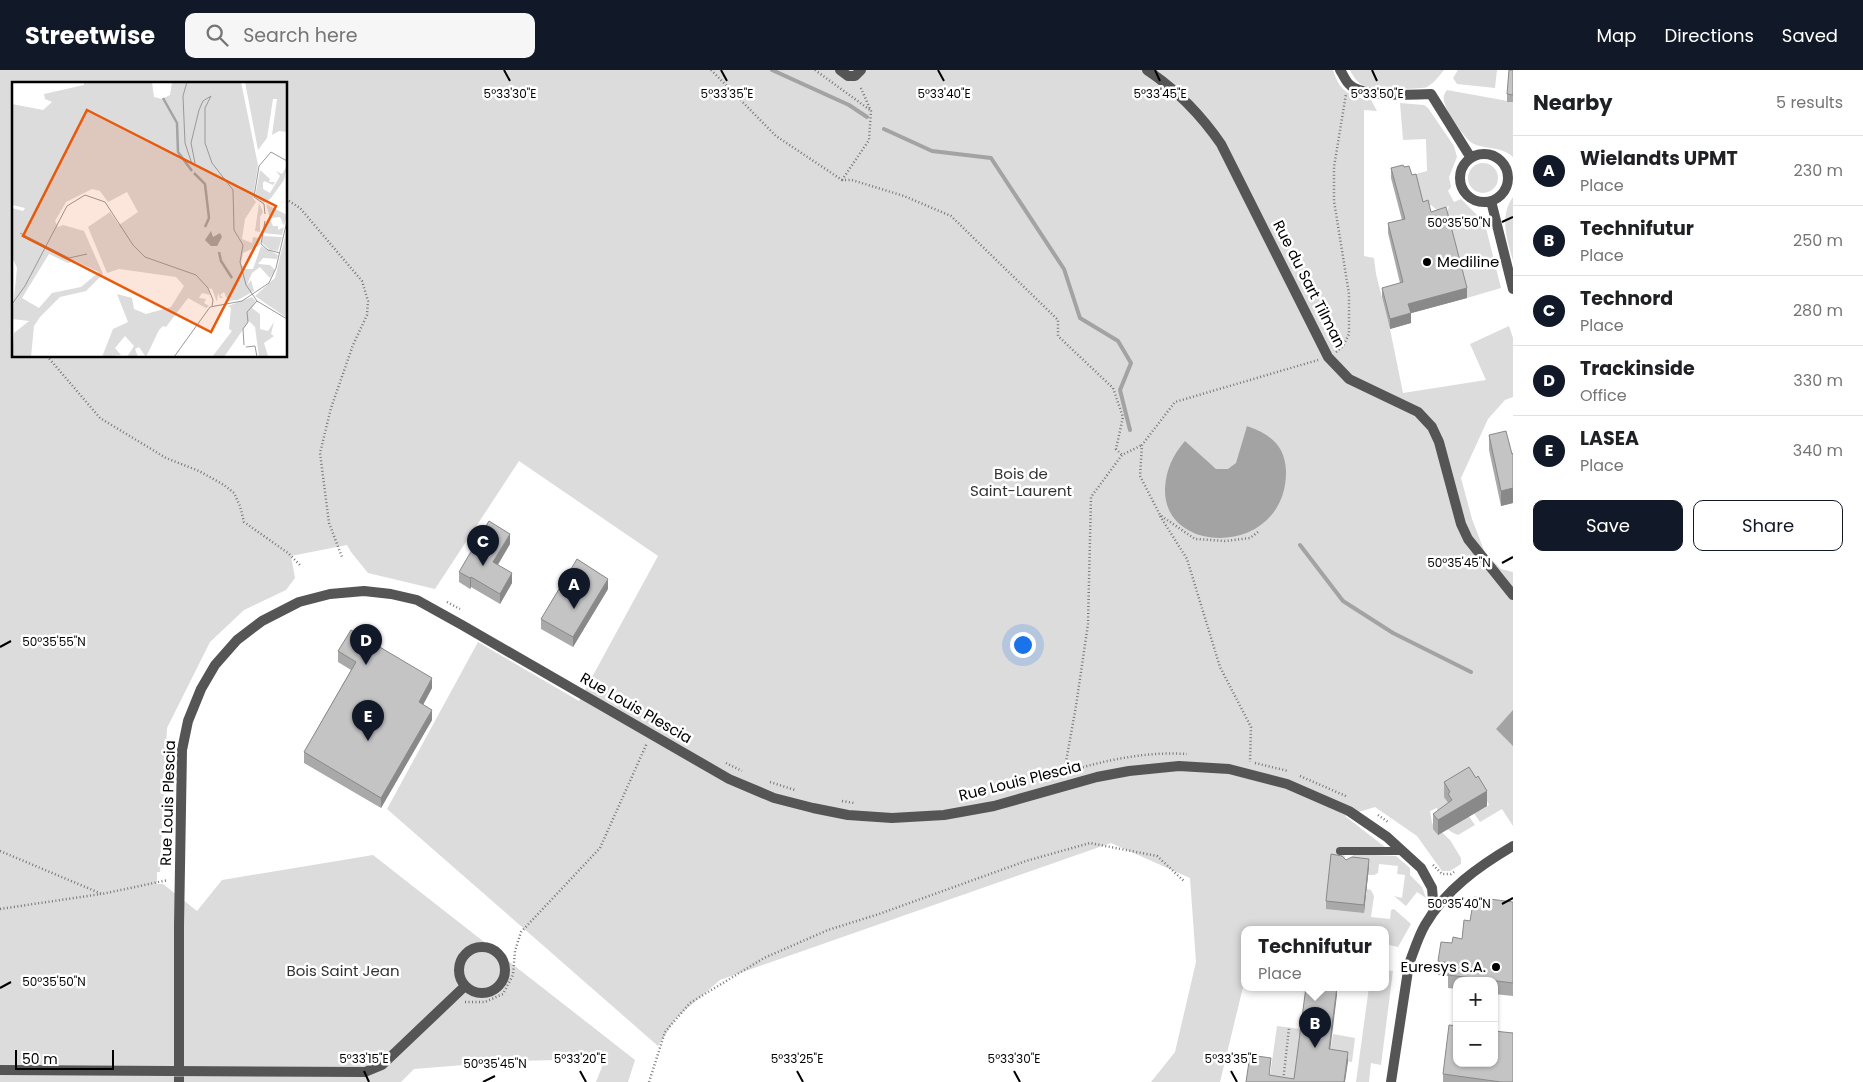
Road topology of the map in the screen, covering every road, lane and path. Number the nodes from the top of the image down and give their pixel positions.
1 (711, 70) edge
2 (815, 70) edge
3 (840, 70) edge
4 (1147, 70) edge
5 (1340, 70) edge
6 (858, 73) edge
7 (1349, 85) junction
8 (871, 111) junction
9 (1472, 158) junction
10 (842, 180) junction
11 (288, 200) edge
12 (1491, 201) junction
13 (1513, 289) edge
14 (49, 358) edge
15 (1328, 358) junction
16 (1142, 445) junction
17 (1122, 455) junction
18 (1160, 515) junction
19 (1258, 532) dead end
20 (342, 557) dead end
21 (301, 566) dead end
22 (1513, 595) edge
23 (444, 600) dead end
24 (467, 613) dead end
25 (651, 735) junction
26 (1250, 762) dead end
27 (1062, 787) junction
28 (1513, 846) edge
29 (0, 851) edge
30 (1402, 851) junction
31 (1429, 859) dead end
32 (1347, 862) edge
33 (168, 872) dead end
34 (1468, 875) junction
35 (180, 878) junction
36 (168, 881) junction
37 (1185, 882) dead end
38 (102, 894) junction
39 (0, 909) edge
40 (1434, 911) junction
41 (465, 986) junction
42 (463, 1002) dead end
43 (1289, 1028) dead end
44 (0, 1070) edge
45 (179, 1071) junction
46 (179, 1082) edge
47 (649, 1082) edge
48 (1283, 1082) edge
49 (1391, 1082) edge

1 - 10 path
2 - 8 path
3 - 6 street
4 - 15 street, Rue du Sart Tilman
5 - 7 street
6 - 8 path
7 - 9 street
7 - 15 path
8 - 10 path
9 - 12 street
9 - 12 street
10 - 17 path
11 - 20 path
12 - 13 street
14 - 21 path
15 - 16 path
15 - 22 street, Rue du Sart Tilman
16 - 17 path
16 - 18 path
17 - 27 path
18 - 19 path
18 - 26 path
23 - 24 path
25 - 27 street, Rue Louis Plescia
25 - 35 street, Rue Louis Plescia
25 - 42 path
27 - 30 street, Rue Louis Plescia
28 - 34 street
29 - 38 path
30 - 32 lane
30 - 40 street, Rue Louis Plescia
31 - 34 path
33 - 36 path
34 - 40 street
35 - 36 path
35 - 45 street, Rue Louis Plescia
36 - 38 path
37 - 47 path
38 - 39 path
40 - 49 street
41 - 41 street
41 - 45 street
43 - 48 path
44 - 45 street
45 - 46 street, Rue Louis Plescia

